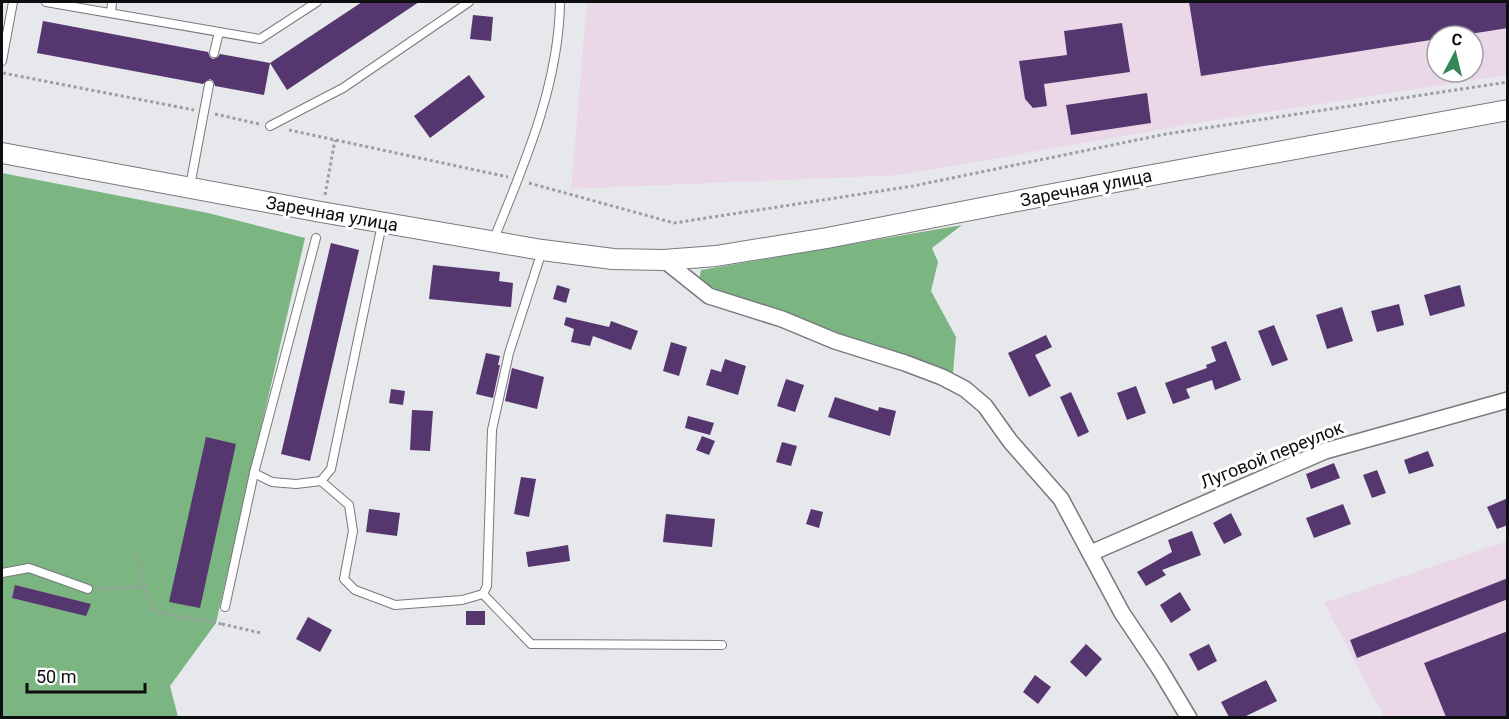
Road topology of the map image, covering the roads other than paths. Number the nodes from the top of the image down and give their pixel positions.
1 (13, 2) edge
2 (46, 2) edge
3 (112, 2) edge
4 (317, 2) edge
5 (469, 2) edge
6 (561, 2) edge
7 (111, 13) junction
8 (219, 32) junction
9 (214, 53) dead end
10 (2, 61) edge
11 (209, 85) dead end
12 (1508, 110) edge
13 (270, 126) dead end
14 (2, 153) edge
15 (190, 188) junction
16 (382, 222) junction
17 (316, 238) dead end
18 (493, 241) junction
19 (542, 250) junction
20 (664, 260) junction
21 (1508, 400) edge
22 (254, 473) junction
23 (321, 481) junction
24 (1091, 553) junction
25 (2, 573) edge
26 (88, 589) road end
27 (483, 594) junction
28 (225, 607) road end
29 (722, 645) dead end
30 (1189, 717) edge

1 - 10 lane
2 - 7 lane
3 - 7 lane
4 - 8 lane
5 - 13 lane
6 - 18 lane
7 - 8 lane
8 - 9 lane
11 - 15 lane
12 - 20 street, Заречная улица
14 - 15 street, Заречная улица
15 - 16 street, Заречная улица
16 - 18 street, Заречная улица
16 - 23 lane
17 - 22 lane
18 - 19 street, Заречная улица
19 - 20 street, Заречная улица
19 - 27 lane
20 - 24 street
21 - 24 street, Луговой переулок
22 - 23 lane
22 - 28 lane
23 - 27 lane
24 - 30 street
25 - 26 lane
27 - 29 lane

